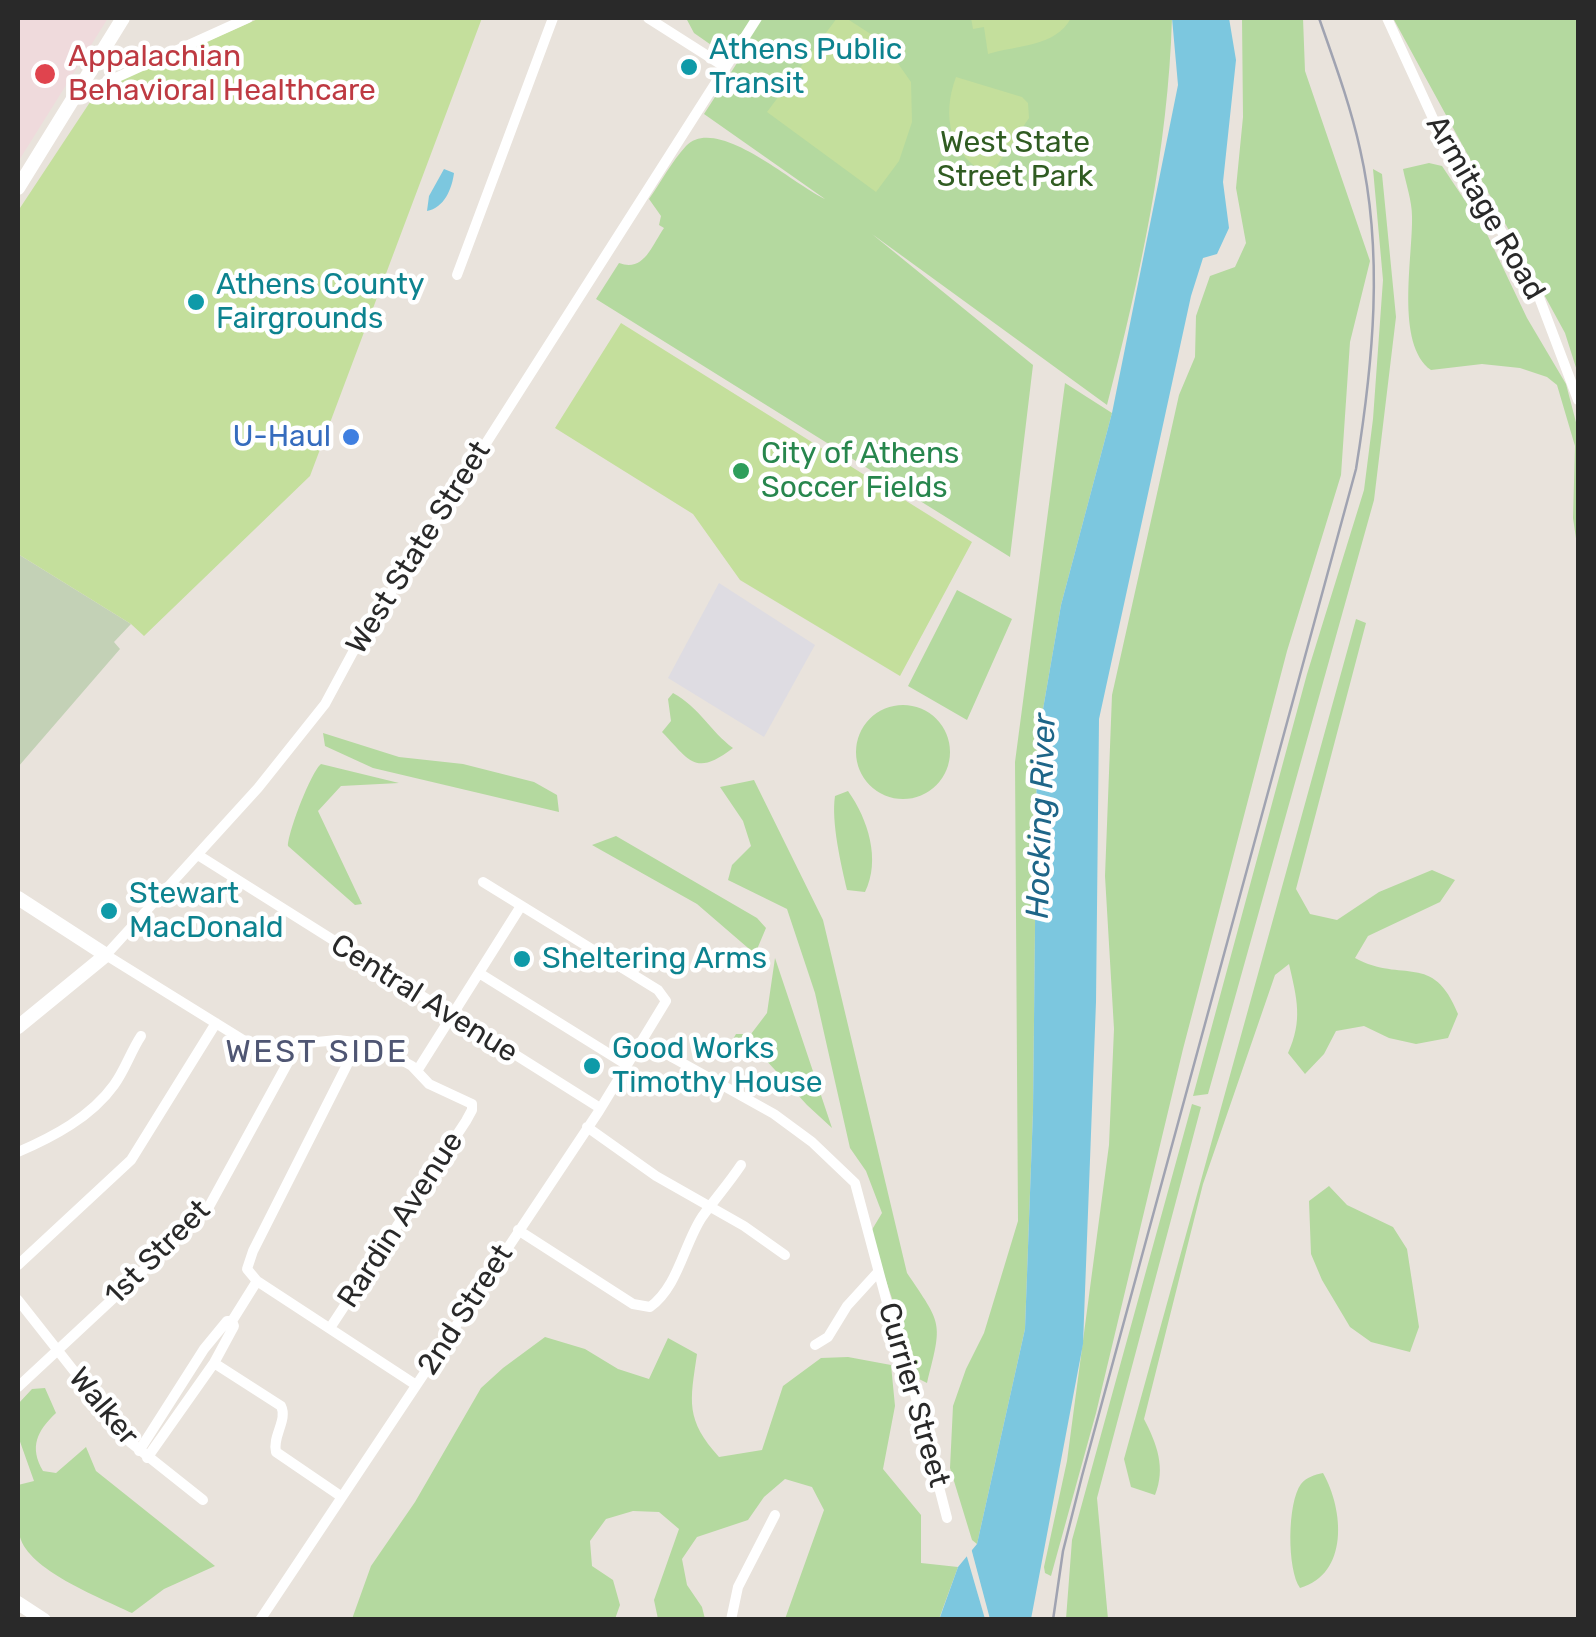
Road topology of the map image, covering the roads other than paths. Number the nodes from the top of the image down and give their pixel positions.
1 (123, 18) edge
2 (248, 18) edge
3 (554, 18) edge
4 (648, 18) edge
5 (757, 18) edge
6 (1387, 18) edge
7 (725, 67) junction
8 (80, 89) junction
9 (18, 188) edge
10 (458, 275) dead end
11 (1578, 400) edge
12 (198, 855) junction
13 (482, 882) dead end
14 (18, 898) edge
15 (521, 906) junction
16 (106, 955) junction
17 (479, 973) junction
18 (452, 1015) junction
19 (216, 1023) junction
20 (18, 1026) edge
21 (142, 1036) dead end
22 (643, 1041) junction
23 (356, 1042) junction
24 (298, 1044) junction
25 (628, 1065) junction
26 (416, 1071) junction
27 (600, 1108) junction
28 (588, 1128) junction
29 (18, 1152) edge
30 (742, 1165) dead end
31 (710, 1207) junction
32 (518, 1230) junction
33 (785, 1255) dead end
34 (18, 1266) edge
35 (878, 1272) junction
36 (257, 1280) junction
37 (18, 1300) edge
38 (232, 1321) junction
39 (330, 1328) junction
40 (815, 1345) dead end
41 (58, 1351) junction
42 (214, 1363) junction
43 (416, 1385) junction
44 (18, 1387) edge
45 (143, 1454) junction
46 (342, 1497) junction
47 (203, 1500) dead end
48 (776, 1515) dead end
49 (947, 1518) dead end
50 (18, 1603) edge
51 (44, 1620) edge
52 (260, 1620) edge
53 (730, 1620) edge

1 - 8 main road
2 - 8 street
3 - 10 street
4 - 7 street
5 - 7 street, West State Street
6 - 11 street, Armitage Road
7 - 12 street, West State Street
8 - 9 main road
12 - 16 street, West State Street
12 - 18 street, Central Avenue
13 - 15 street
14 - 16 main road
15 - 17 street
15 - 22 street, 2nd Street
16 - 19 street
16 - 20 main road, West State Street
17 - 18 street
17 - 25 street
18 - 26 street
18 - 27 street, Central Avenue
19 - 24 street
19 - 34 street
21 - 29 street
22 - 25 street, 2nd Street
22 - 35 street, Currier Street
23 - 24 street
23 - 26 street
23 - 36 street
24 - 41 street, 1st Street
25 - 27 street, 2nd Street
26 - 39 street, Rardin Avenue
27 - 28 street, 2nd Street
28 - 31 street
28 - 32 street, 2nd Street
30 - 31 street
31 - 32 street
31 - 33 street
32 - 43 street, 2nd Street
35 - 40 street, Currier Street
35 - 49 street, Currier Street
36 - 38 street
36 - 39 street
37 - 41 street, Walker
38 - 42 street
38 - 45 street
39 - 43 street
41 - 44 street, 1st Street
41 - 45 street, Walker
42 - 45 street
42 - 46 street
43 - 46 street, 2nd Street
45 - 47 street, Walker
46 - 52 street, 2nd Street
48 - 53 street
50 - 51 main road

